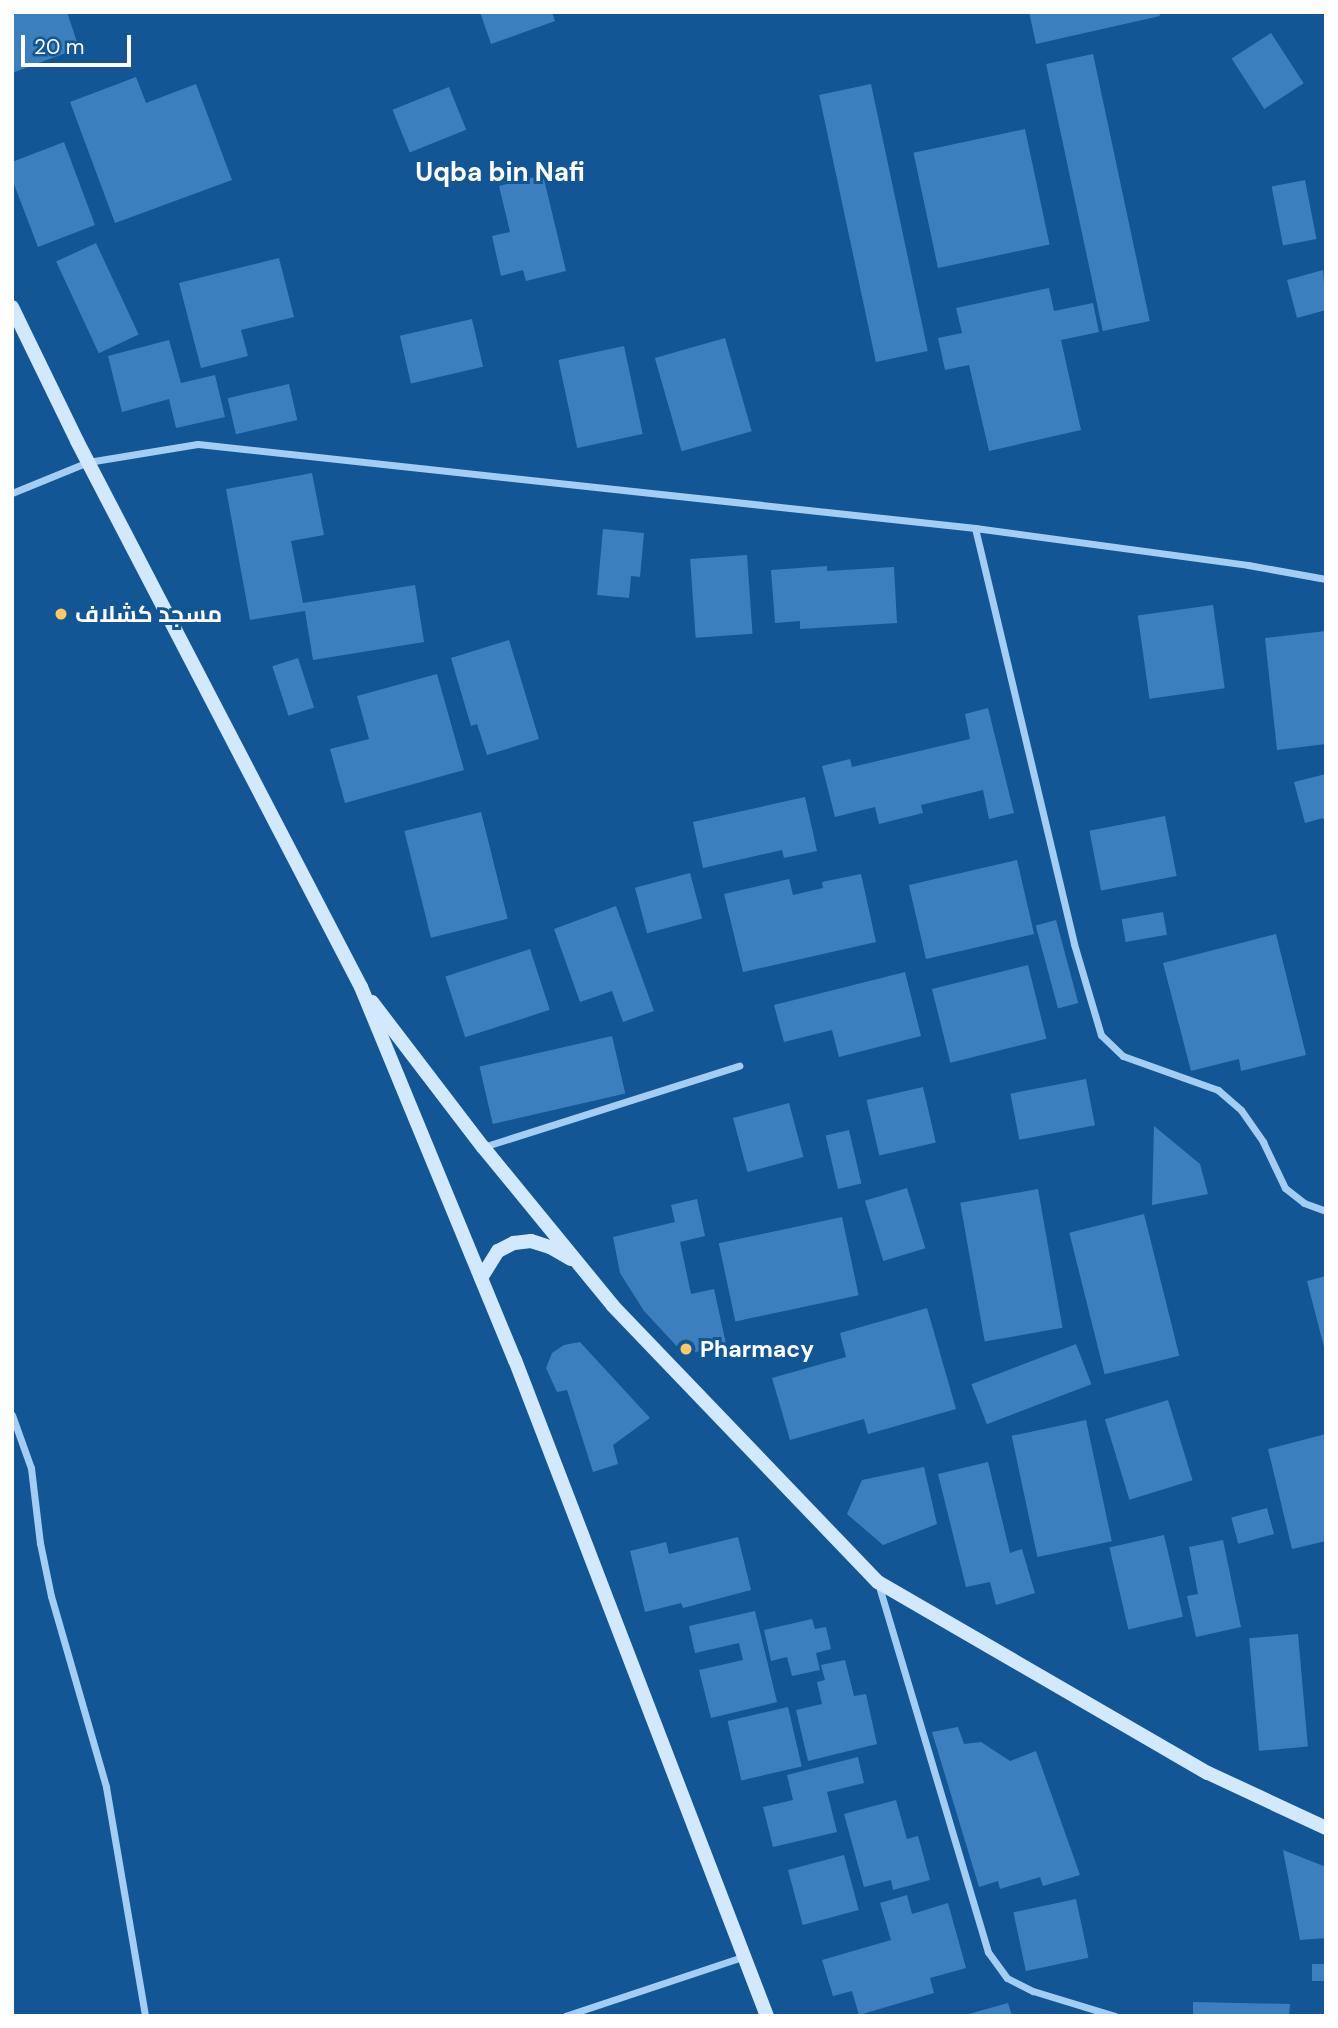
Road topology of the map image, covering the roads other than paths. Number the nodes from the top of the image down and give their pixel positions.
1 (12, 307) edge
2 (88, 462) junction
3 (12, 493) edge
4 (975, 528) junction
5 (1326, 579) edge
6 (361, 987) junction
7 (739, 1066) dead end
8 (483, 1147) junction
9 (1326, 1211) edge
10 (578, 1263) junction
11 (481, 1278) junction
12 (12, 1415) edge
13 (878, 1583) junction
14 (1326, 1828) edge
15 (746, 1956) junction
16 (145, 2016) edge
17 (565, 2016) edge
18 (767, 2016) edge
19 (1115, 2016) edge

1 - 2 main road
2 - 3 street
2 - 4 street
2 - 6 main road
4 - 5 street
4 - 9 street
6 - 8 main road
6 - 11 main road
7 - 8 street
8 - 10 main road
10 - 11 main road
10 - 13 main road
11 - 15 main road
12 - 16 street
13 - 14 main road
13 - 19 street
15 - 17 street
15 - 18 main road

